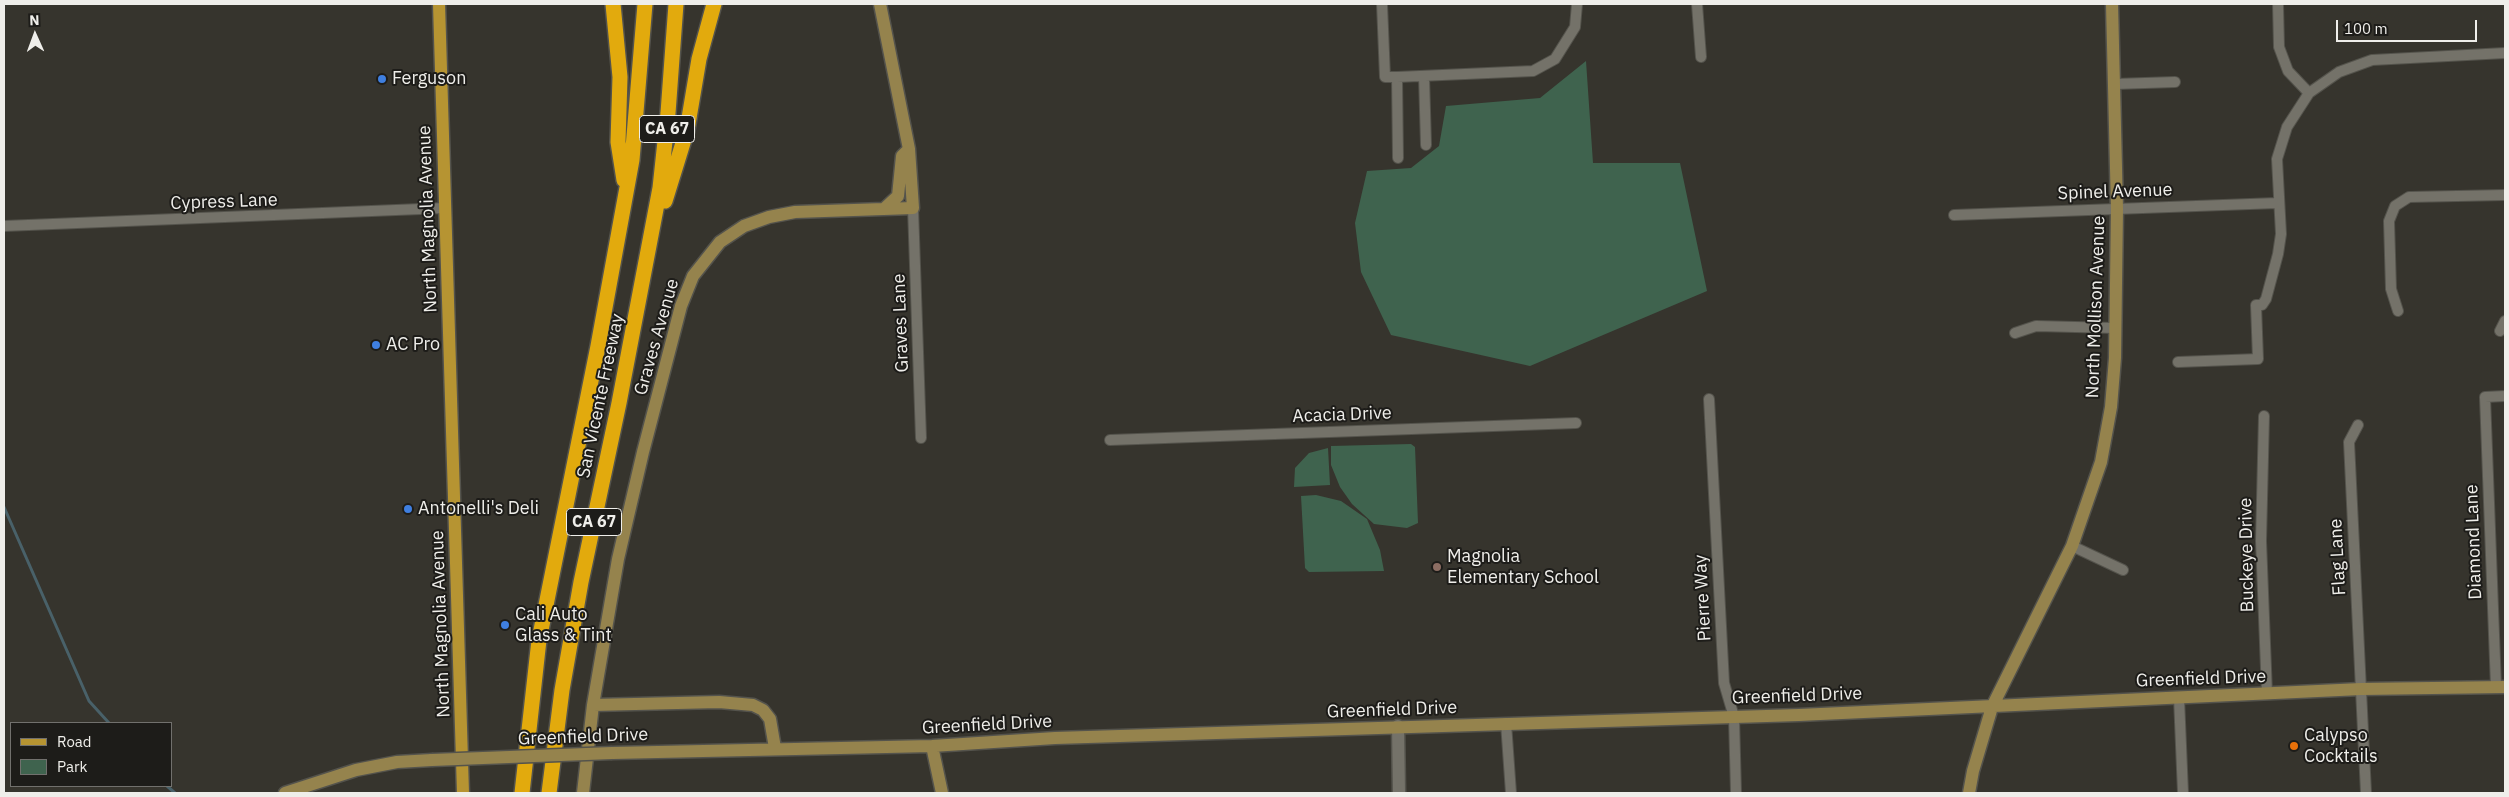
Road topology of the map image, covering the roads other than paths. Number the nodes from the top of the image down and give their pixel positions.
1 (439, 4) edge
2 (613, 4) edge
3 (645, 4) edge
4 (676, 4) edge
5 (714, 4) edge
6 (880, 4) edge
7 (1382, 4) edge
8 (1577, 4) edge
9 (1697, 4) edge
10 (2112, 4) edge
11 (2278, 4) edge
12 (2505, 53) edge
13 (1701, 57) dead end
14 (1424, 76) junction
15 (1396, 77) junction
16 (2175, 82) dead end
17 (2115, 84) junction
18 (2309, 93) junction
19 (1426, 145) dead end
20 (909, 149) junction
21 (1398, 158) dead end
22 (626, 191) junction
23 (2505, 195) edge
24 (2277, 203) junction
25 (445, 208) junction
26 (914, 208) junction
27 (884, 209) junction
28 (2117, 209) junction
29 (1954, 215) dead end
30 (4, 226) edge
31 (649, 253) junction
32 (2398, 311) dead end
33 (2505, 321) edge
34 (2115, 328) junction
35 (2500, 331) dead end
36 (2015, 333) dead end
37 (2178, 362) dead end
38 (2505, 396) edge
39 (1709, 400) dead end
40 (2264, 416) dead end
41 (1576, 423) dead end
42 (2358, 425) dead end
43 (920, 438) dead end
44 (1110, 440) dead end
45 (2072, 546) junction
46 (2122, 570) dead end
47 (2500, 687) edge
48 (2361, 689) junction
49 (2267, 694) junction
50 (2179, 698) junction
51 (593, 705) junction
52 (1992, 707) junction
53 (1734, 717) junction
54 (1506, 724) junction
55 (1398, 726) junction
56 (932, 746) junction
57 (775, 748) junction
58 (285, 793) edge
59 (463, 793) edge
60 (522, 793) edge
61 (549, 793) edge
62 (583, 793) edge
63 (942, 793) edge
64 (1399, 793) edge
65 (1511, 793) edge
66 (1736, 793) edge
67 (1970, 793) edge
68 (2183, 793) edge
69 (2366, 793) edge

1 - 25 main road, North Magnolia Avenue
2 - 22 highway
3 - 22 highway, San Vicente Freeway / CA 67
4 - 31 highway, San Vicente Freeway / CA 67
5 - 31 highway
6 - 20 main road
7 - 15 street
8 - 14 street
9 - 13 street
10 - 17 main road, North Mollison Avenue
11 - 18 street
12 - 18 street
14 - 15 street
14 - 19 street
15 - 21 street
16 - 17 street
17 - 28 main road, North Mollison Avenue
18 - 24 street
20 - 26 main road
20 - 27 main road
22 - 60 highway, San Vicente Freeway / CA 67
23 - 32 street
24 - 28 street, Spinel Avenue
24 - 37 street
25 - 30 street, Cypress Lane
25 - 59 main road, North Magnolia Avenue
26 - 27 main road, Graves Avenue
26 - 43 street, Graves Lane
27 - 51 main road, Graves Avenue
28 - 29 street, Spinel Avenue
28 - 34 main road, North Mollison Avenue
31 - 61 highway, San Vicente Freeway / CA 67
33 - 35 street
34 - 36 street
34 - 45 main road, North Mollison Avenue
38 - 47 street, Diamond Lane
39 - 53 street, Pierre Way
40 - 49 street, Buckeye Drive
41 - 44 street, Acacia Drive
42 - 48 street, Flag Lane
45 - 46 street
45 - 52 main road, North Mollison Avenue
47 - 48 main road, Greenfield Drive
48 - 49 main road, Greenfield Drive
48 - 69 street, Flag Lane
49 - 50 main road, Greenfield Drive
50 - 52 main road, Greenfield Drive
50 - 68 street
51 - 57 main road
51 - 62 main road, Graves Avenue
52 - 53 main road, Greenfield Drive
52 - 67 main road, North Mollison Avenue
53 - 54 main road, Greenfield Drive
53 - 66 street, Pierre Way
54 - 55 main road, Greenfield Drive
54 - 65 street
55 - 56 main road, Greenfield Drive
55 - 64 street
56 - 57 main road, Greenfield Drive
56 - 63 main road
57 - 58 main road, Greenfield Drive, bridge

